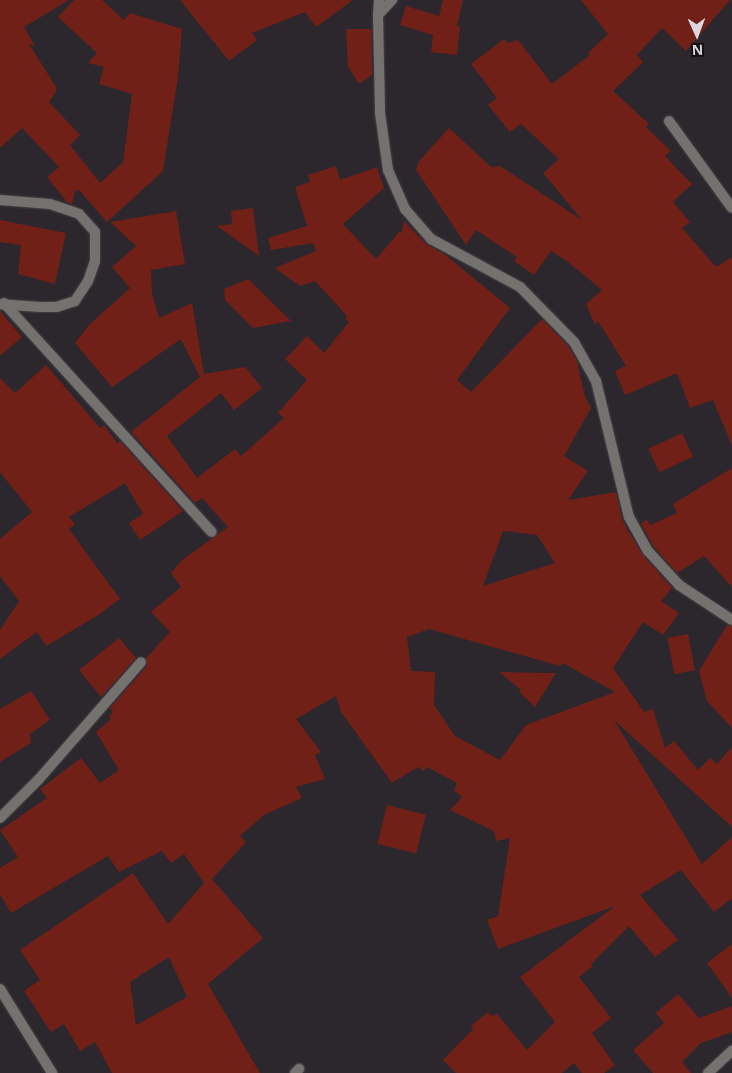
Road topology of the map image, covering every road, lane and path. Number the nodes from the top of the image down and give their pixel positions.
1 (379, 0) edge
2 (392, 0) edge
3 (378, 14) junction
4 (669, 121) dead end
5 (0, 200) edge
6 (732, 208) edge
7 (2, 304) edge
8 (212, 532) dead end
9 (732, 620) edge
10 (141, 662) dead end
11 (0, 818) edge
12 (0, 989) edge
13 (732, 1052) edge
14 (52, 1073) edge
15 (708, 1073) edge

1 - 3 street
2 - 3 street
3 - 9 street
4 - 6 street
5 - 7 street
7 - 8 street
10 - 11 street
12 - 14 street
13 - 15 street

